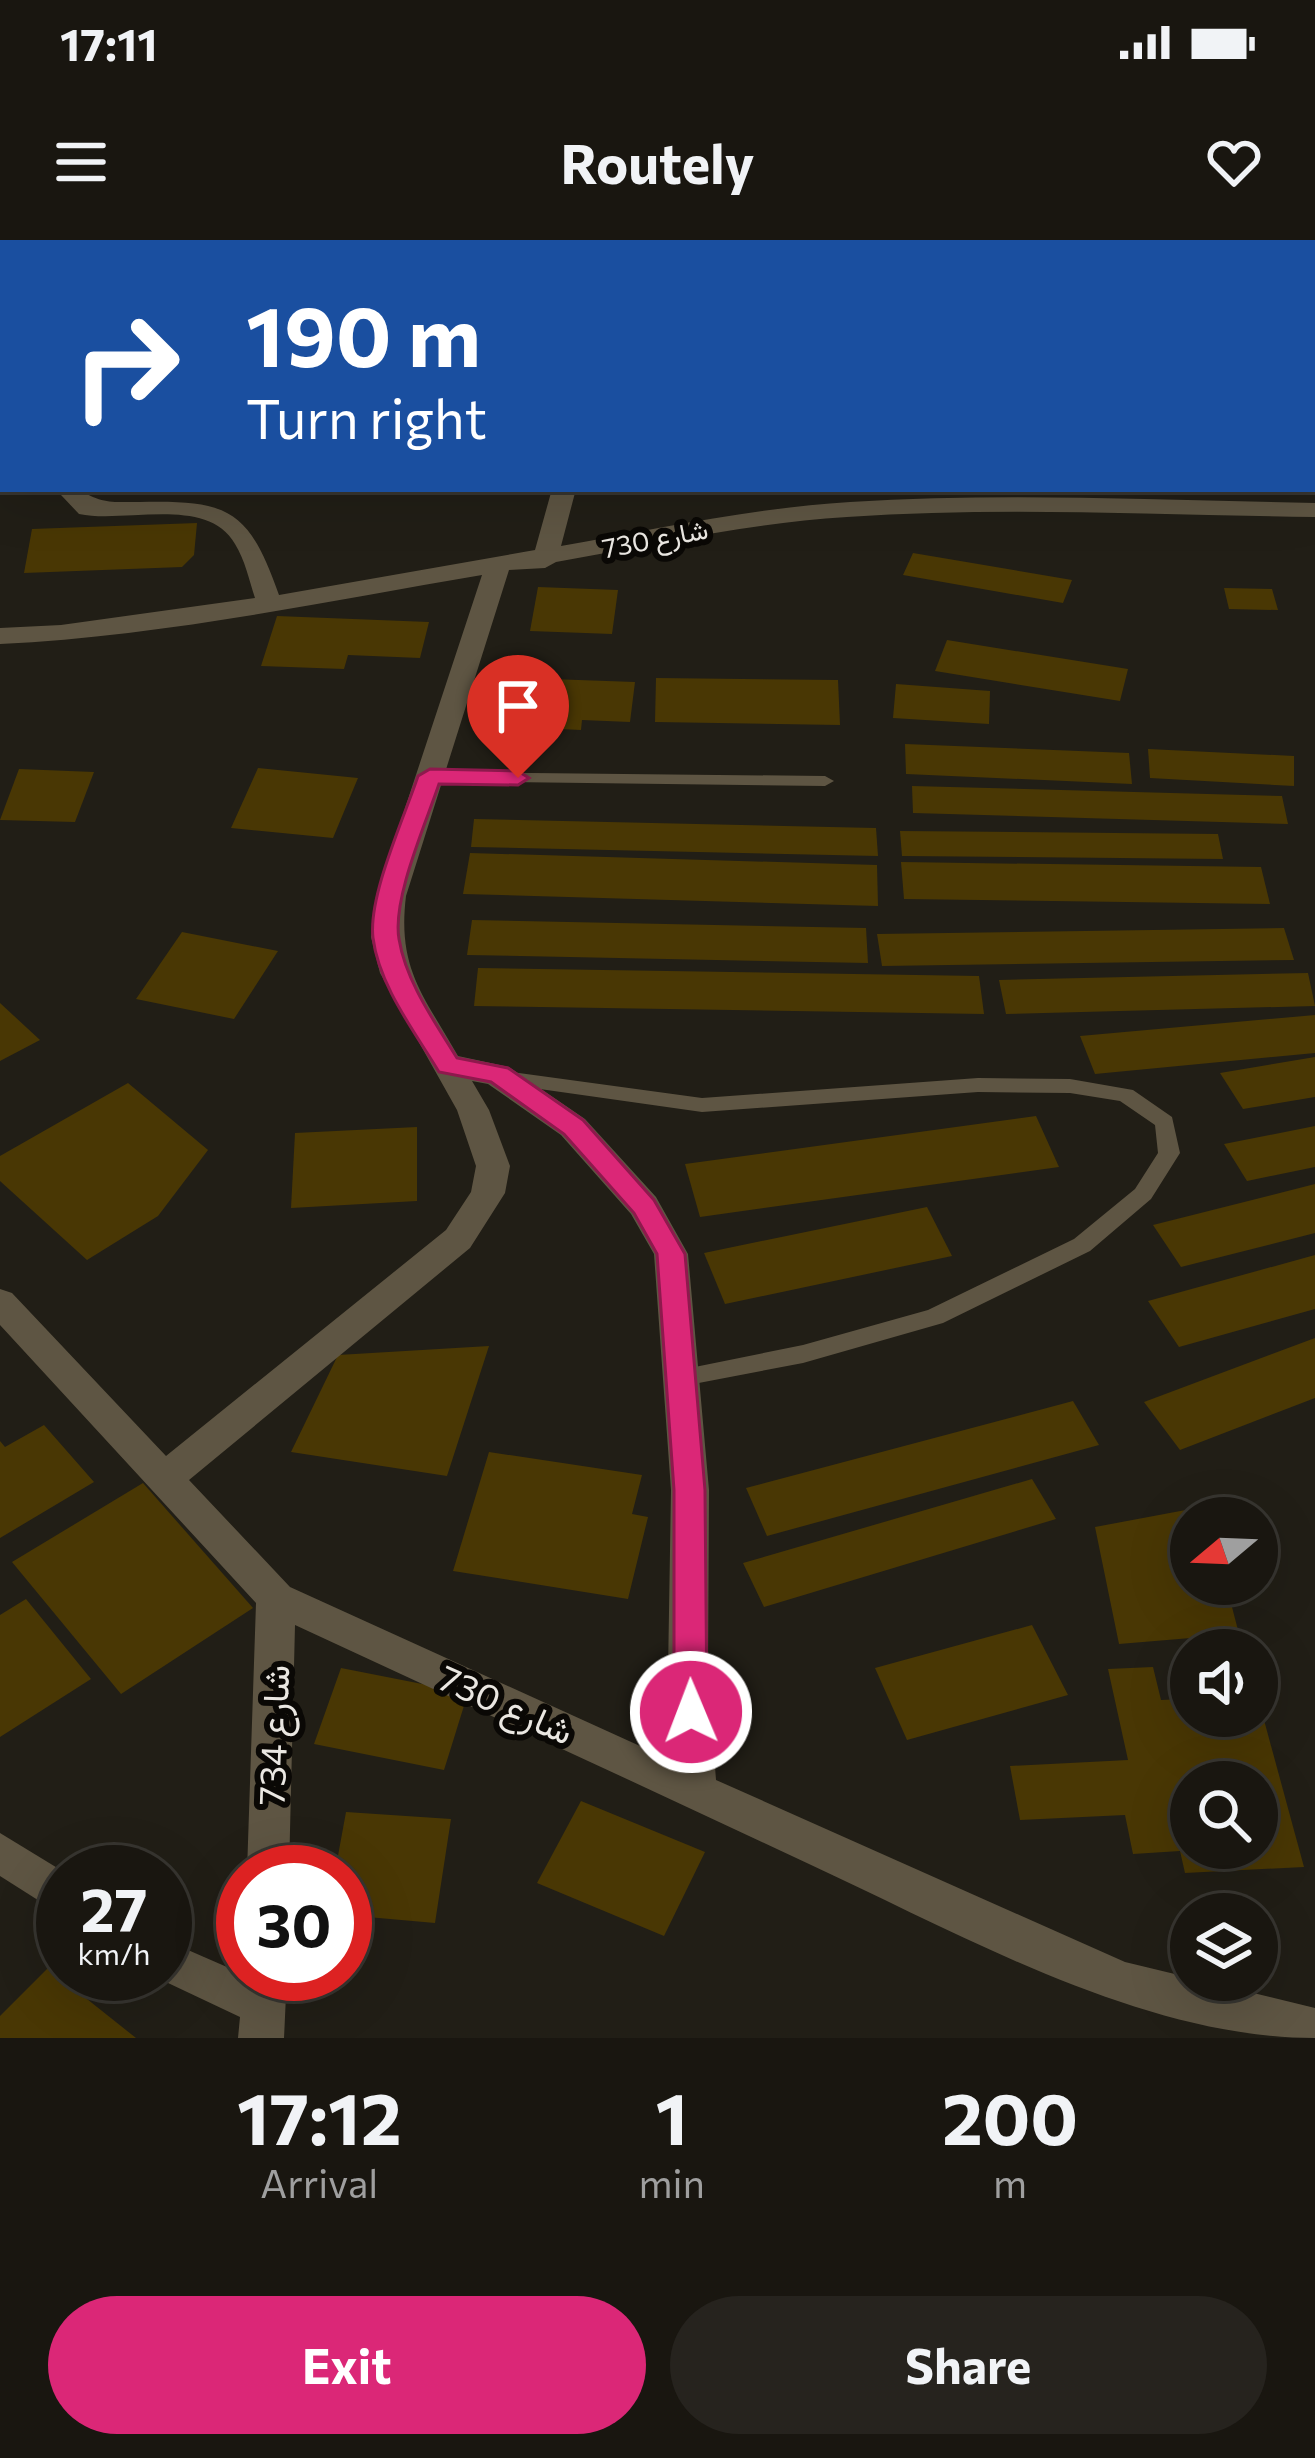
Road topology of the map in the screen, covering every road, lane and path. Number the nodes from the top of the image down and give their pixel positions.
1 (563, 492) edge
2 (73, 495) dead end
3 (1315, 510) edge
4 (545, 560) junction
5 (496, 568) junction
6 (270, 604) junction
7 (0, 636) edge
8 (430, 776) junction
9 (825, 781) dead end
10 (448, 1065) junction
11 (502, 1077) junction
12 (0, 1301) edge
13 (683, 1377) junction
14 (166, 1478) junction
15 (276, 1598) junction
16 (696, 1789) junction
17 (269, 1845) edge
18 (0, 1852) edge
19 (36, 1877) edge
20 (192, 1973) edge
21 (263, 2006) edge
22 (1315, 2029) edge

1 - 4 street
2 - 6 street
3 - 4 street, شارع 730
4 - 5 street, شارع 730
5 - 6 street, شارع 730
5 - 8 street
6 - 7 street, شارع 730
8 - 9 lane
8 - 10 street
10 - 11 street
10 - 14 street
11 - 13 street
11 - 13 lane
12 - 14 street, شارع 730
13 - 16 street
14 - 15 street, شارع 730
15 - 16 street, شارع 730
15 - 17 street, شارع 734
16 - 22 street, شارع 730
18 - 19 street
20 - 21 street

